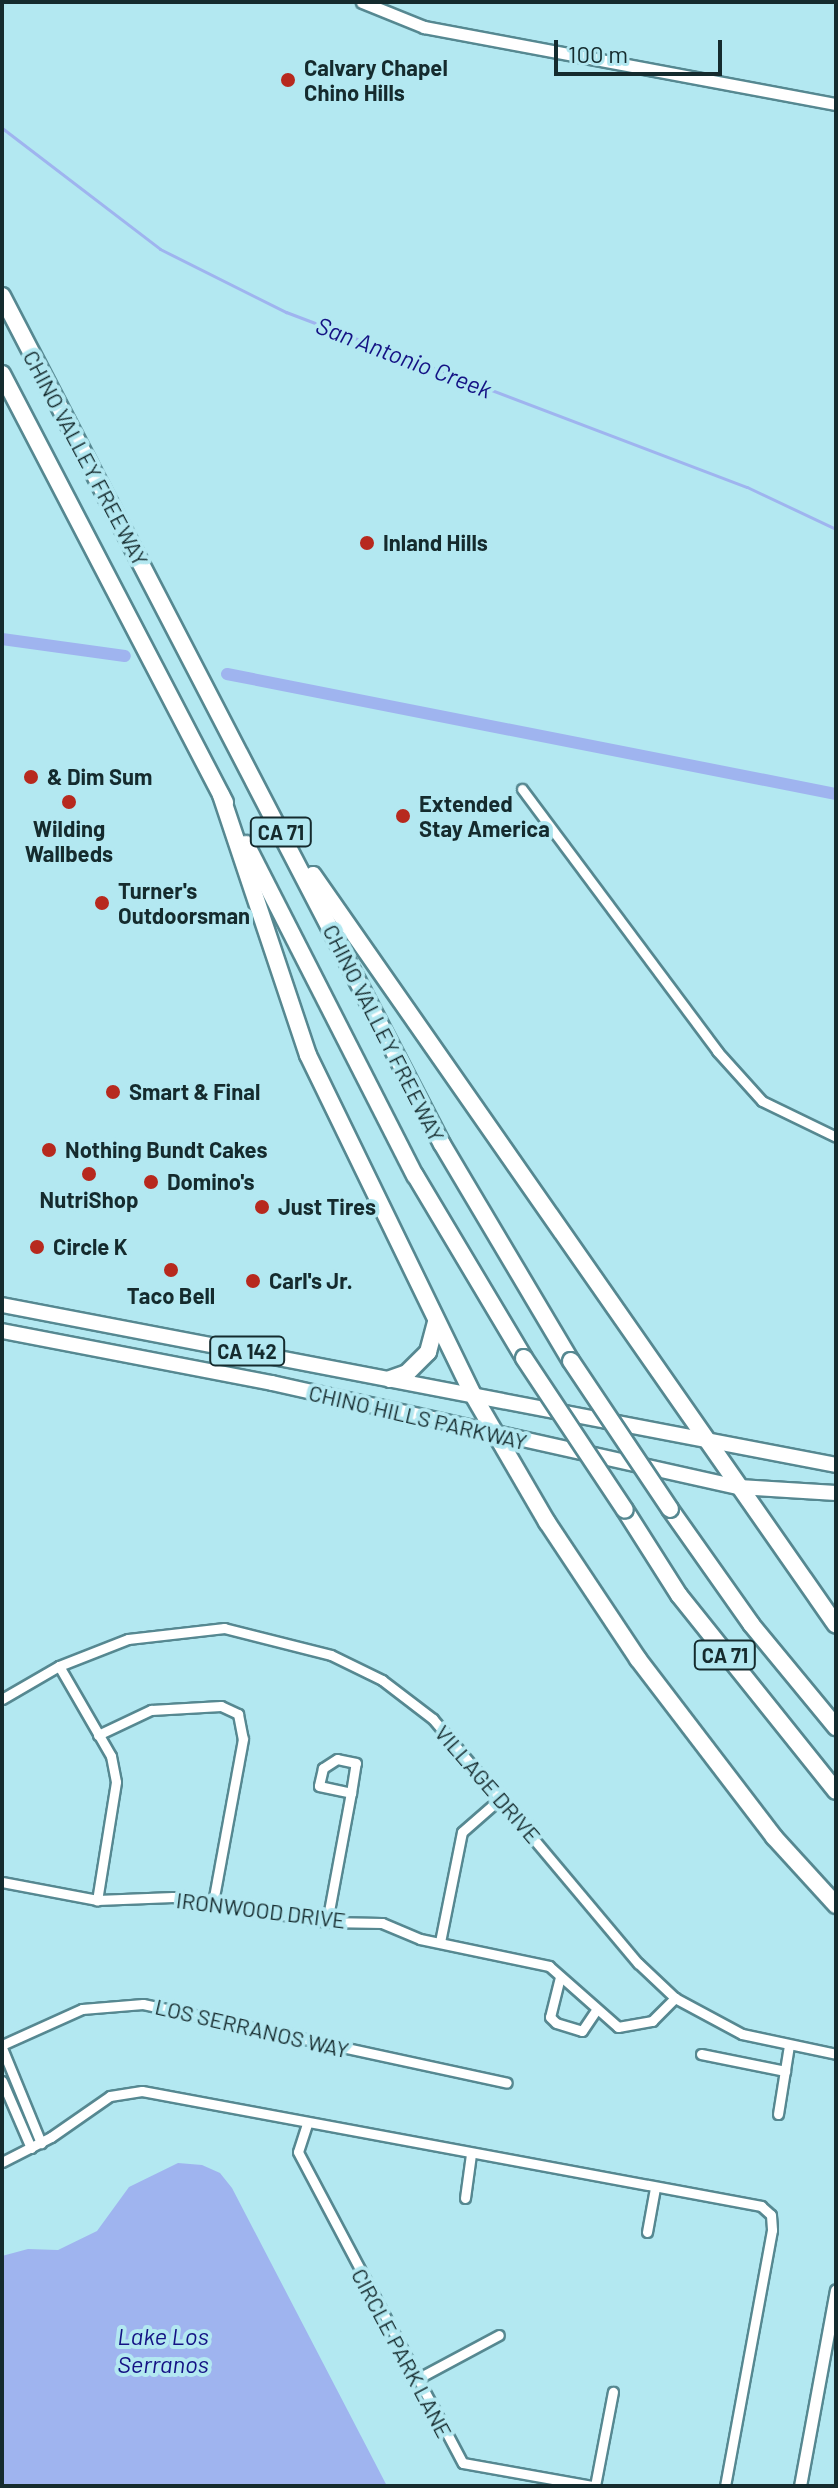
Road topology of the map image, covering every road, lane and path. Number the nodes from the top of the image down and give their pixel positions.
1 (362, 2) edge
2 (836, 104) edge
3 (2, 296) edge
4 (2, 374) edge
5 (522, 789) dead end
6 (221, 795) junction
7 (276, 823) junction
8 (836, 1137) edge
9 (2, 1305) edge
10 (436, 1322) junction
11 (2, 1331) edge
12 (390, 1379) junction
13 (473, 1395) junction
14 (501, 1436) junction
15 (702, 1436) junction
16 (836, 1465) edge
17 (739, 1487) junction
18 (836, 1493) edge
19 (836, 1625) edge
20 (59, 1666) junction
21 (2, 1699) edge
22 (836, 1727) edge
23 (98, 1735) junction
24 (836, 1791) edge
25 (351, 1793) junction
26 (502, 1797) junction
27 (2, 1882) edge
28 (97, 1900) junction
29 (213, 1902) junction
30 (836, 1905) edge
31 (327, 1922) junction
32 (440, 1942) junction
33 (560, 1977) junction
34 (675, 1998) junction
35 (596, 2010) junction
36 (789, 2045) junction
37 (2, 2046) edge
38 (701, 2054) dead end
39 (836, 2054) edge
40 (785, 2071) junction
41 (2, 2081) edge
42 (507, 2083) dead end
43 (778, 2114) dead end
44 (307, 2124) junction
45 (41, 2143) junction
46 (31, 2148) junction
47 (471, 2154) junction
48 (2, 2162) edge
49 (655, 2188) junction
50 (465, 2198) dead end
51 (647, 2232) dead end
52 (836, 2290) edge
53 (499, 2335) dead end
54 (415, 2380) junction
55 (613, 2392) dead end
56 (806, 2453) junction
57 (593, 2486) edge
58 (725, 2486) edge
59 (800, 2486) edge
60 (810, 2486) edge

1 - 2 street
3 - 7 highway, CHINO VALLEY FREEWAY / CA 71
4 - 6 highway, CHINO VALLEY FREEWAY / CA 71
5 - 8 street
6 - 10 highway
6 - 24 highway, CHINO VALLEY FREEWAY / CA 71, bridge
7 - 15 highway
7 - 22 highway, CHINO VALLEY FREEWAY / CA 71, bridge
9 - 12 main road, CHINO HILLS PARKWAY / CA 142
10 - 12 highway
10 - 13 highway
11 - 14 main road, CHINO HILLS PARKWAY / CA 142
12 - 13 main road, CHINO HILLS PARKWAY / CA 142
13 - 14 highway
13 - 15 main road, CHINO HILLS PARKWAY / CA 142
14 - 17 main road, CHINO HILLS PARKWAY / CA 142
14 - 30 highway
15 - 16 main road, CHINO HILLS PARKWAY
15 - 17 highway
17 - 18 main road, CHINO HILLS PARKWAY
17 - 19 highway
20 - 21 street, VILLAGE DRIVE
20 - 23 street
20 - 26 street, VILLAGE DRIVE
23 - 28 street
23 - 29 street
25 - 25 street
25 - 31 street
26 - 32 street
26 - 34 street, VILLAGE DRIVE
27 - 28 street, IRONWOOD DRIVE
28 - 29 street, IRONWOOD DRIVE
29 - 31 street, IRONWOOD DRIVE
31 - 32 street, IRONWOOD DRIVE
32 - 33 street, IRONWOOD DRIVE
33 - 35 street, IRONWOOD DRIVE
33 - 35 street
34 - 35 street, IRONWOOD DRIVE
34 - 36 street, VILLAGE DRIVE
36 - 39 street, VILLAGE DRIVE
36 - 40 street
37 - 42 street, LOS SERRANOS WAY
37 - 45 street
38 - 40 street
40 - 43 street
41 - 46 street
44 - 45 street
44 - 47 street
44 - 54 street, CIRCLE PARK LANE
45 - 46 street
46 - 48 street
47 - 49 street
47 - 50 street
49 - 51 street
49 - 58 street
52 - 56 street
53 - 54 street
54 - 57 street, CIRCLE PARK LANE
55 - 57 street
56 - 59 street
56 - 60 street

